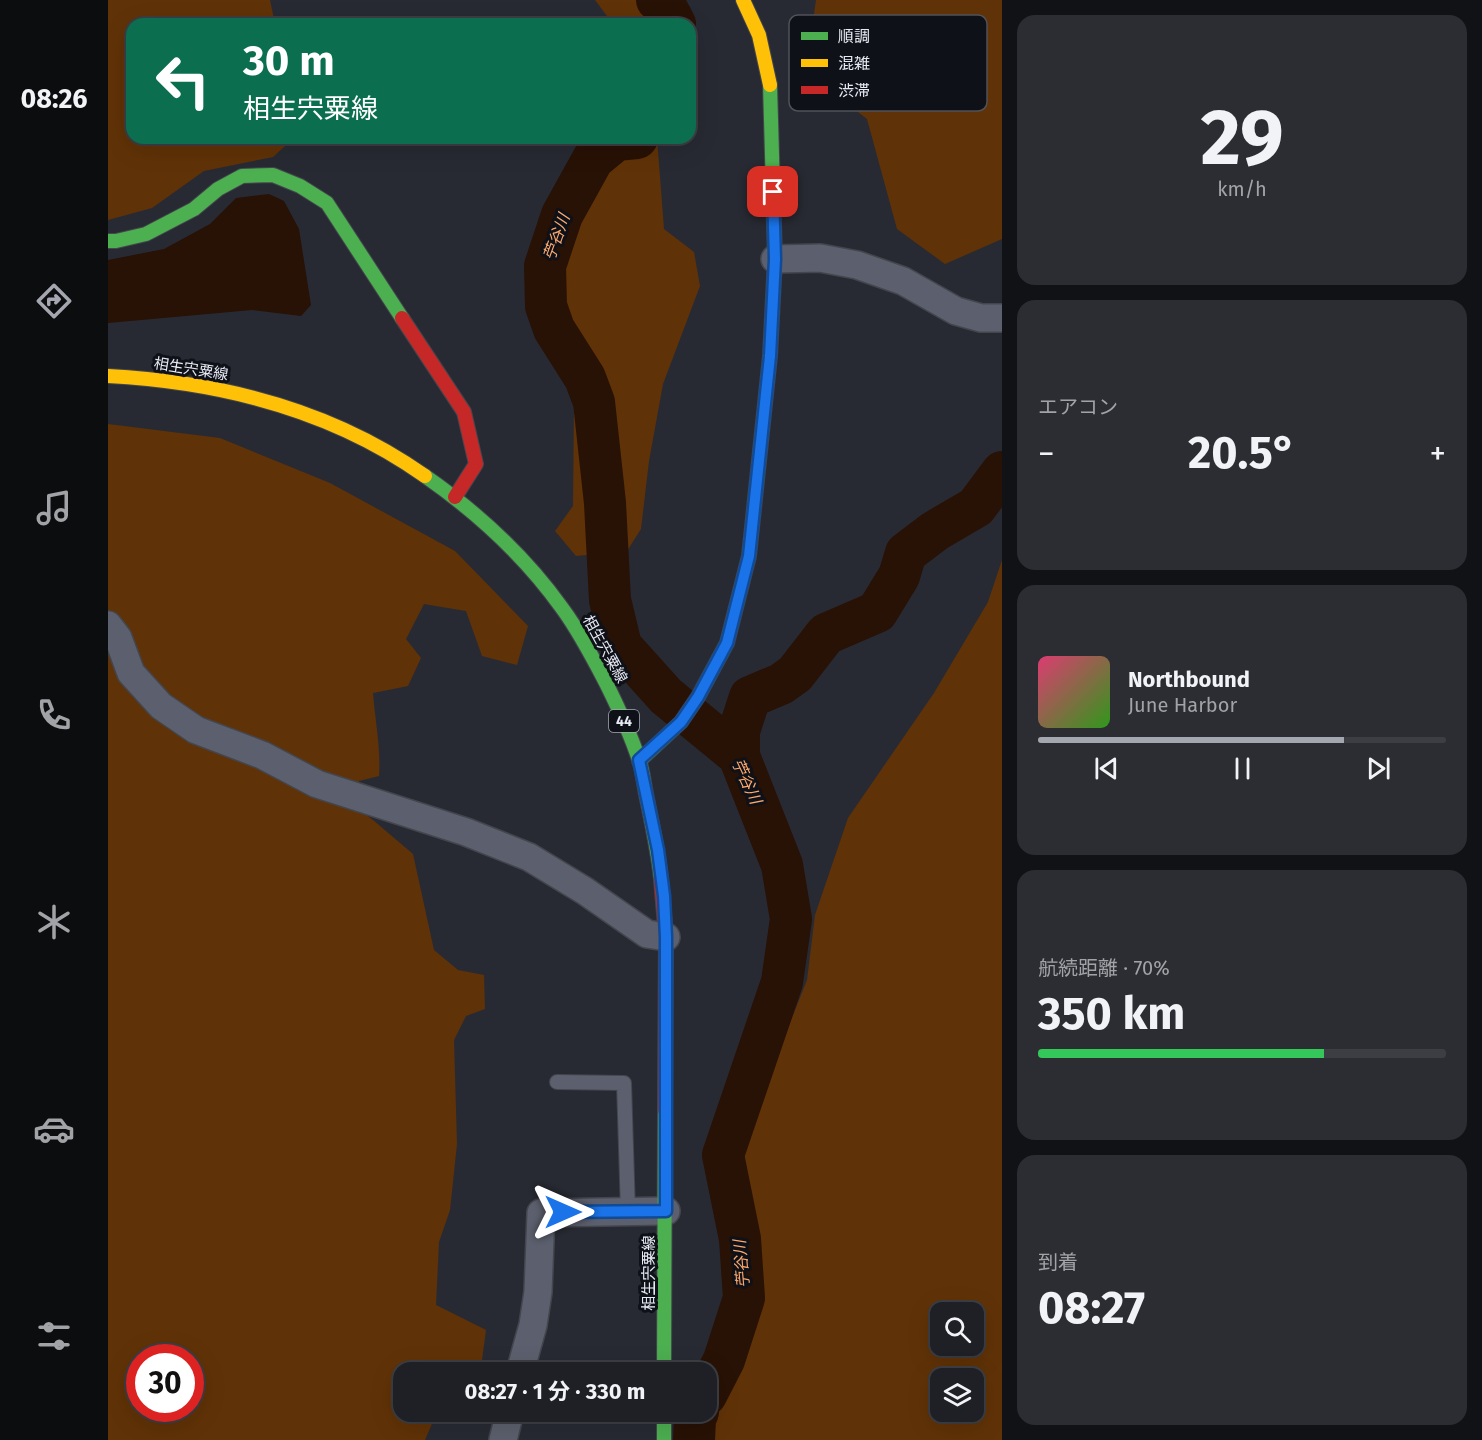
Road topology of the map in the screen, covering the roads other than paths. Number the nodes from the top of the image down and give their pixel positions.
1 (743, 0) edge
2 (108, 241) edge
3 (775, 259) junction
4 (1002, 318) edge
5 (108, 376) edge
6 (455, 496) junction
7 (108, 626) edge
8 (639, 760) junction
9 (666, 937) junction
10 (557, 1083) dead end
11 (666, 1211) junction
12 (628, 1212) junction
13 (523, 1362) edge
14 (664, 1362) edge
15 (508, 1422) edge
16 (664, 1422) edge
17 (504, 1440) edge
18 (664, 1440) edge

1 - 3 street
2 - 6 street
3 - 4 street
3 - 8 street
5 - 6 street, 相生宍粟線 / 44
6 - 8 street, 相生宍粟線 / 44
7 - 9 street
8 - 9 street, 相生宍粟線 / 44
9 - 11 street, 相生宍粟線 / 44
10 - 12 lane
11 - 12 street
11 - 14 street, 相生宍粟線 / 44
12 - 13 street
15 - 17 street
16 - 18 street

